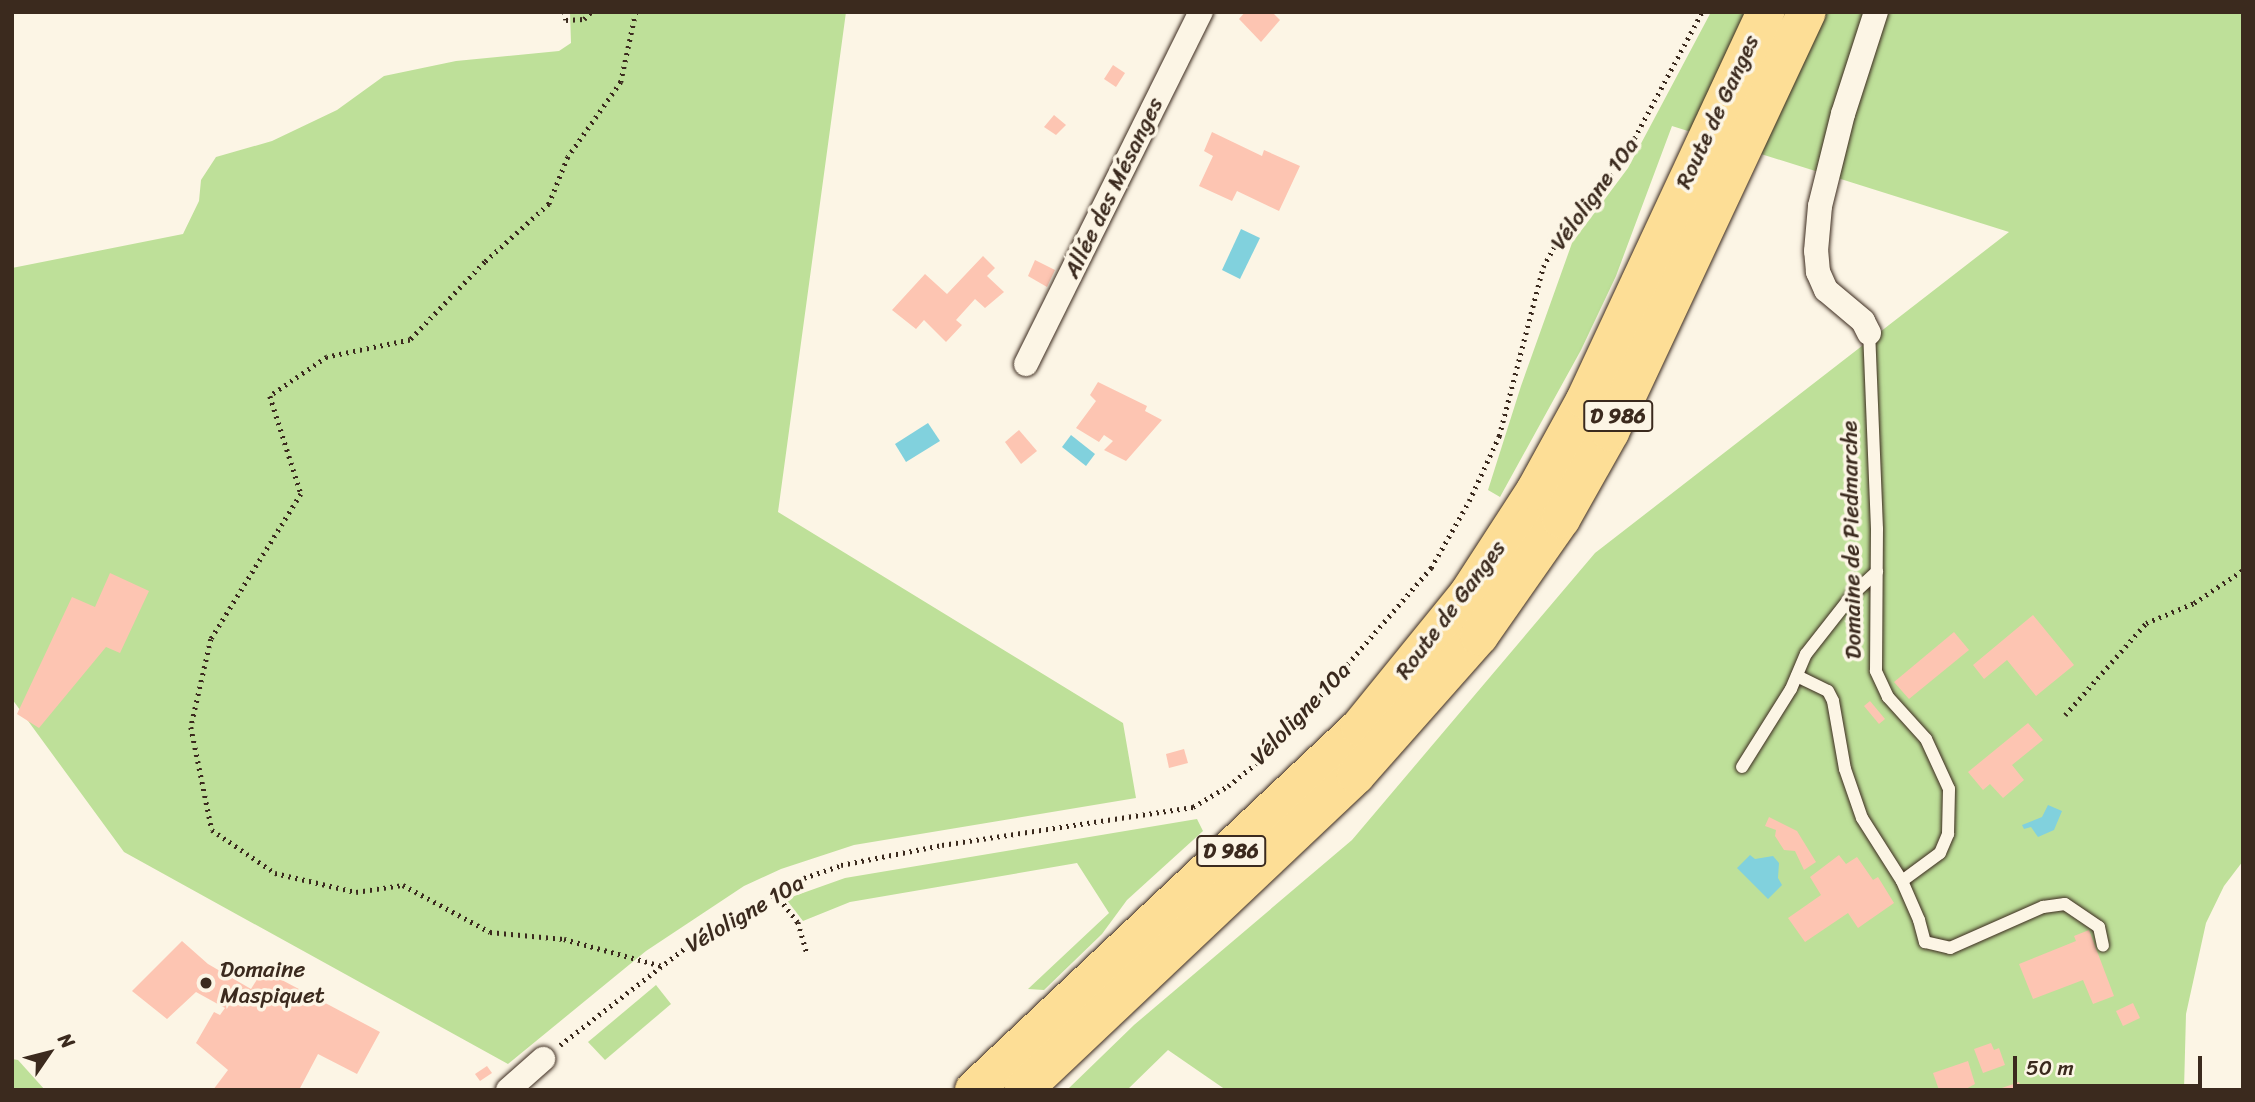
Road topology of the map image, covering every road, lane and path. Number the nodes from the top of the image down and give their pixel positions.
1 (565, 12) edge
2 (591, 12) edge
3 (636, 12) edge
4 (1201, 12) edge
5 (1702, 12) edge
6 (1766, 12) edge
7 (1807, 12) edge
8 (1876, 12) edge
9 (1869, 333) joint
10 (1026, 364) dead end
11 (2243, 570) edge
12 (1877, 572) junction
13 (1797, 676) junction
14 (2065, 715) dead end
15 (1742, 767) dead end
16 (1902, 881) junction
17 (775, 893) junction
18 (2103, 946) dead end
19 (807, 954) dead end
20 (663, 966) junction
21 (543, 1059) joint
22 (508, 1090) edge
23 (974, 1090) edge
24 (1023, 1090) edge

1 - 2 path
3 - 20 path
4 - 10 street, Allée des Mésanges
5 - 17 path, Véloligne 10a
6 - 23 main road, Route de Ganges / D 986
7 - 24 main road, Route de Ganges / D 986
8 - 9 street
9 - 12 lane, Domaine de Piedmarche
11 - 14 path
12 - 13 lane
12 - 16 lane, Domaine de Piedmarche
13 - 15 lane
13 - 16 lane, Domaine de Piedmarche
16 - 18 lane
17 - 19 path
17 - 20 path, Véloligne 10a
20 - 21 path, Véloligne 10a
21 - 22 street

